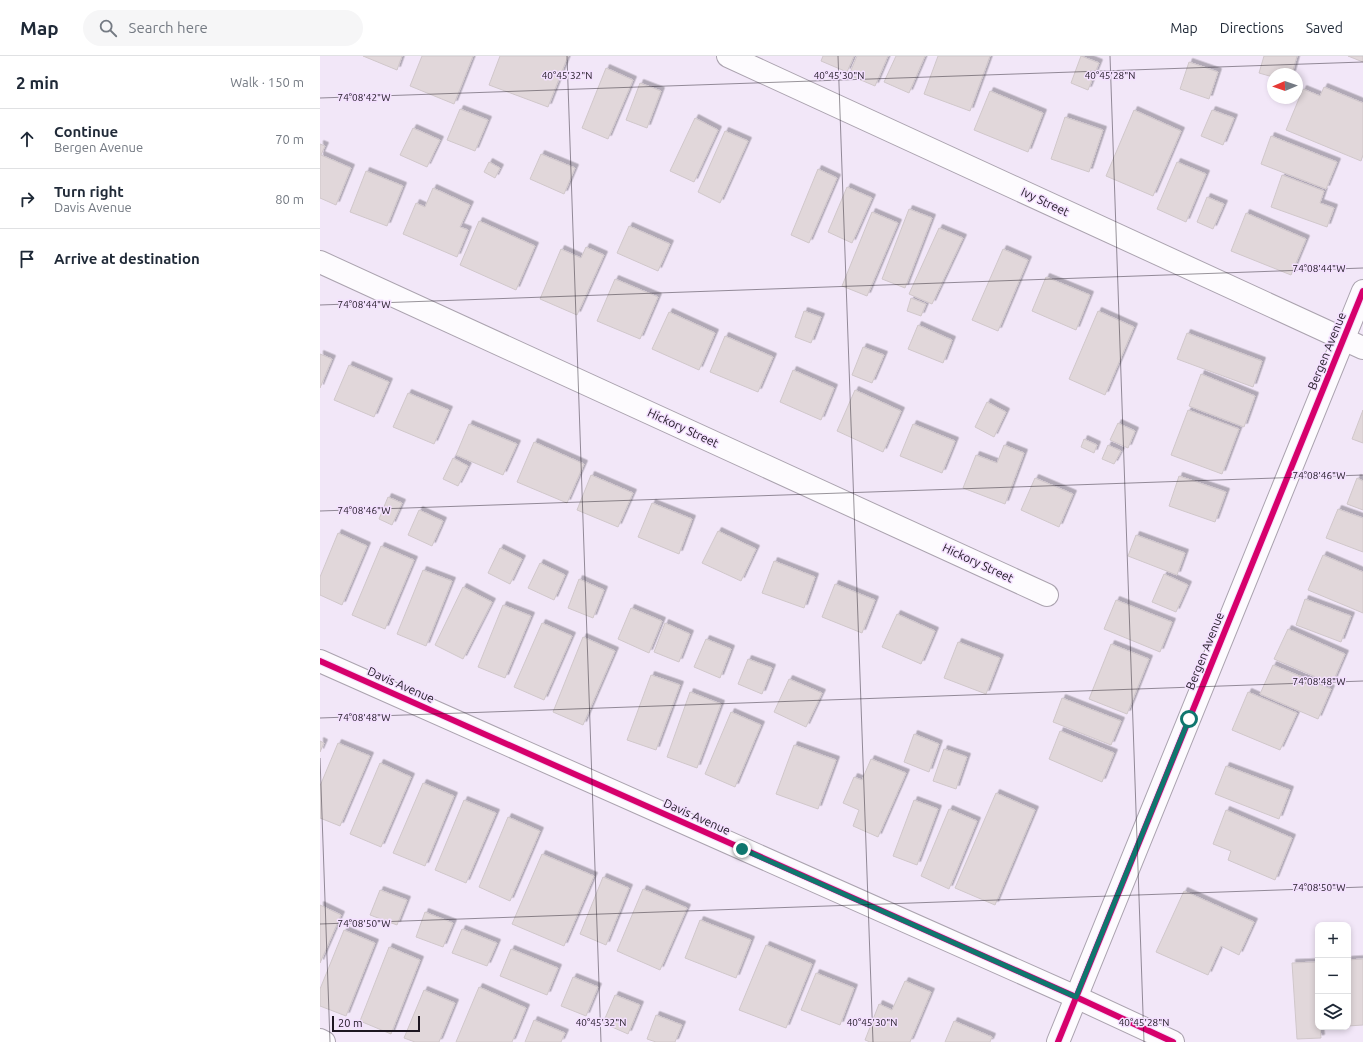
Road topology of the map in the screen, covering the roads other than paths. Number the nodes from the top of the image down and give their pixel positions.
1 (728, 56) edge
2 (320, 262) edge
3 (1363, 291) edge
4 (1343, 339) junction
5 (1363, 348) edge
6 (1047, 595) dead end
7 (320, 662) edge
8 (1076, 997) junction
9 (320, 1040) edge
10 (324, 1042) edge
11 (1058, 1042) edge
12 (1173, 1042) edge

1 - 4 street, Ivy Street
2 - 6 street, Hickory Street
3 - 4 street, Bergen Avenue
4 - 5 street, Ivy Street
4 - 8 street, Bergen Avenue
7 - 8 street, Davis Avenue
8 - 11 street, Bergen Avenue
8 - 12 street, Davis Avenue
9 - 10 street

